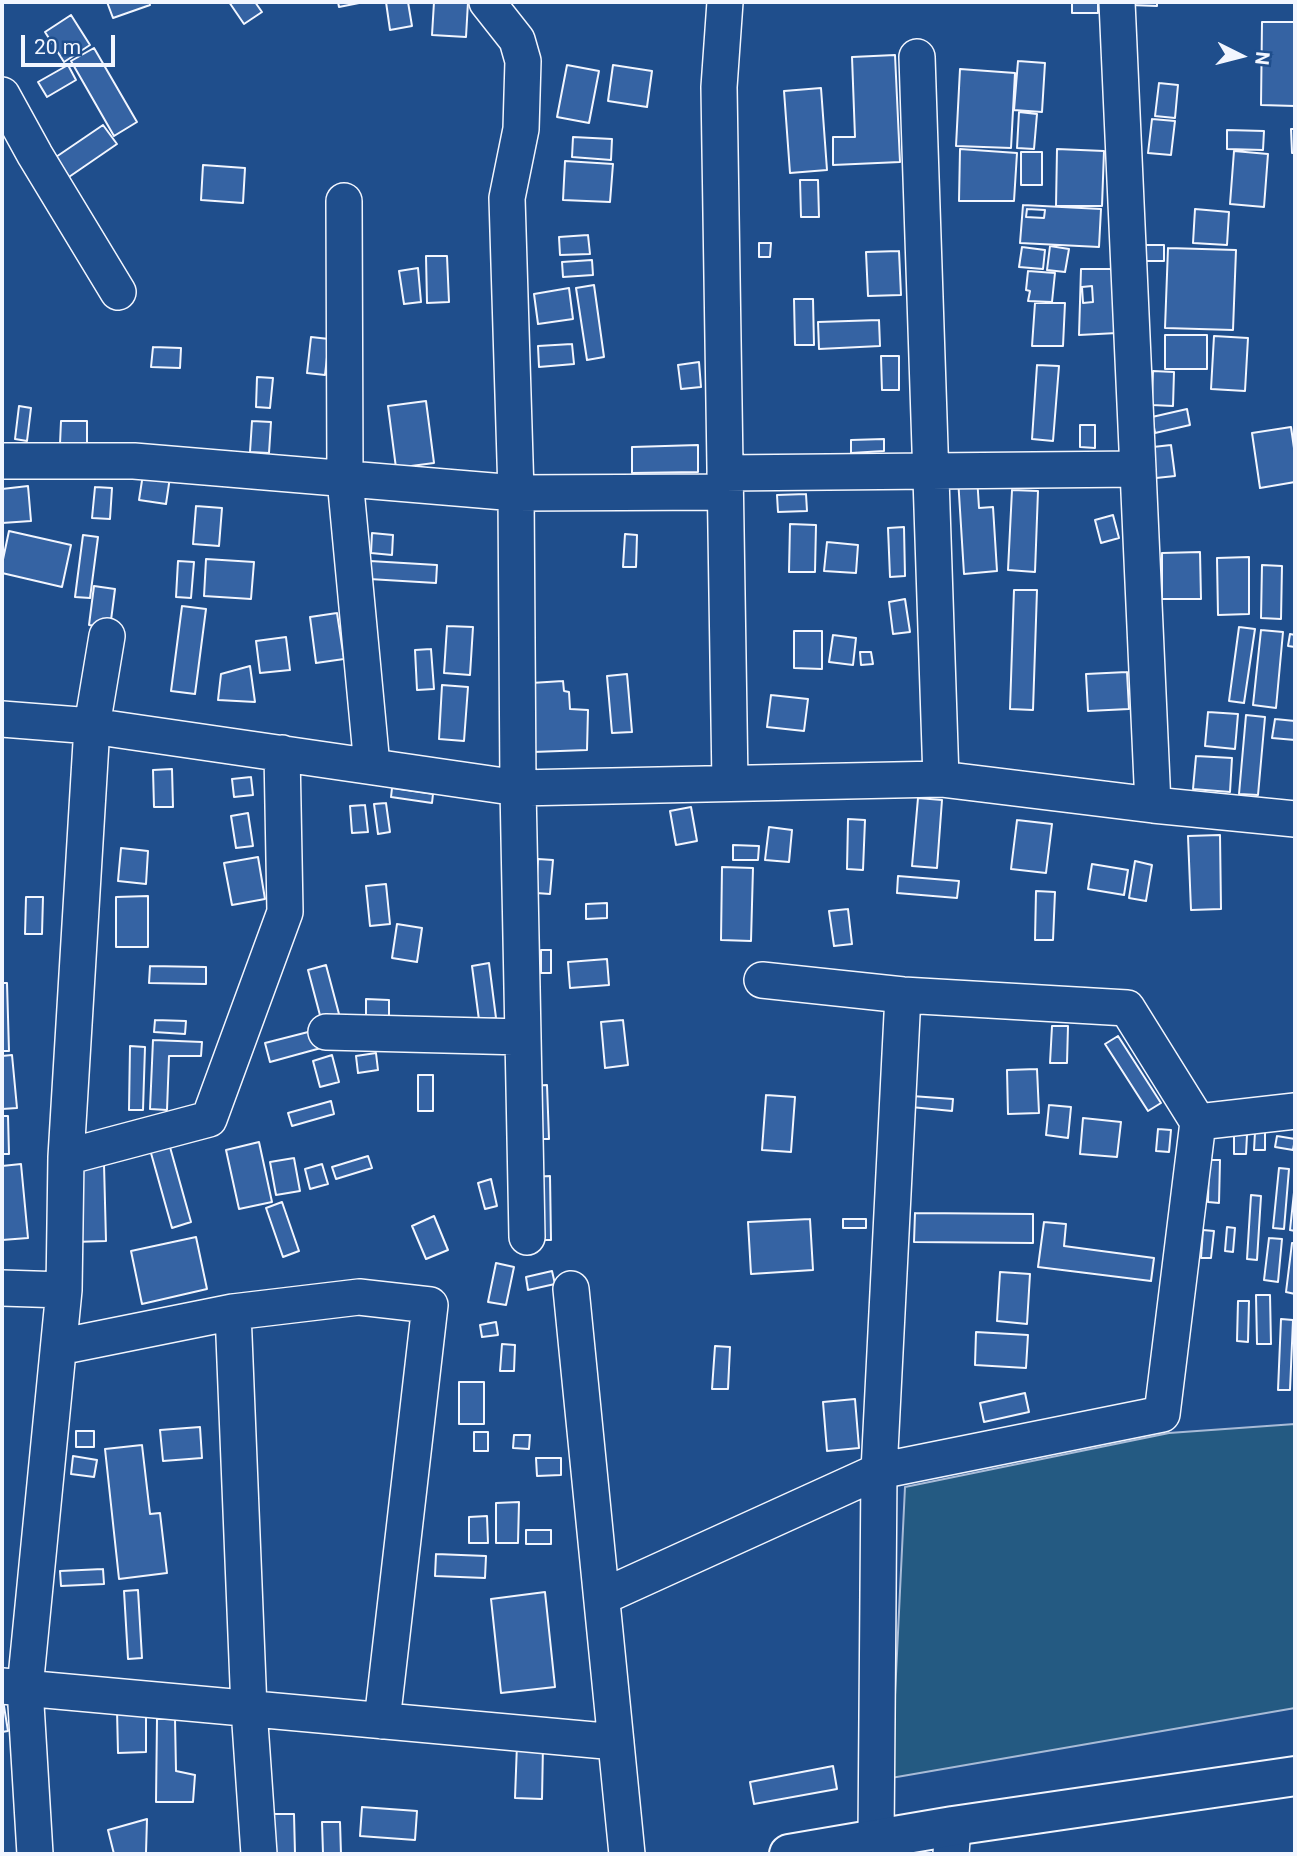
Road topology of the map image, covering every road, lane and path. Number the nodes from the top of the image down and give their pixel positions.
1 (487, 2) edge
2 (725, 2) edge
3 (1117, 2) edge
4 (917, 57) dead end
5 (2, 95) edge
6 (344, 201) dead end
7 (118, 292) dead end
8 (2, 461) edge
9 (1138, 468) junction
10 (930, 471) junction
11 (345, 479) junction
12 (725, 483) junction
13 (516, 493) junction
14 (107, 636) dead end
15 (2, 719) edge
16 (92, 726) junction
17 (282, 753) junction
18 (372, 766) junction
19 (941, 779) junction
20 (730, 783) junction
21 (518, 788) junction
22 (1153, 805) junction
23 (1295, 819) edge
24 (762, 980) dead end
25 (903, 995) junction
26 (326, 1032) dead end
27 (523, 1037) junction
28 (1295, 1111) edge
29 (1198, 1122) junction
30 (66, 1157) junction
31 (527, 1237) dead end
32 (2, 1288) edge
33 (571, 1289) dead end
34 (64, 1290) junction
35 (233, 1312) junction
36 (59, 1347) junction
37 (879, 1471) junction
38 (602, 1597) junction
39 (13, 1687) edge
40 (249, 1709) junction
41 (382, 1721) junction
42 (616, 1742) junction
43 (1295, 1776) edge
44 (1295, 1804) edge
45 (876, 1839) junction
46 (950, 1847) edge
47 (35, 1854) edge
48 (259, 1854) edge
49 (627, 1854) edge
50 (789, 1854) edge

1 - 13 street
2 - 12 street
3 - 9 street
4 - 10 street
5 - 7 street
6 - 11 street
8 - 11 street
9 - 10 street
9 - 22 street
10 - 12 street
10 - 19 street
11 - 13 street
11 - 18 street
12 - 13 street
12 - 20 street
13 - 21 street
14 - 16 street
15 - 16 street
16 - 17 street
16 - 30 street
17 - 18 street
17 - 30 street
18 - 21 street
19 - 20 street
19 - 22 street
20 - 21 street
21 - 27 street
22 - 23 street
24 - 25 street
25 - 29 street
25 - 37 street
26 - 27 street
27 - 31 street
28 - 29 street
29 - 37 street
30 - 34 street
32 - 34 street
33 - 38 street
34 - 36 street
35 - 36 street
35 - 40 street
35 - 41 street
36 - 39 street
37 - 38 street
37 - 45 street
38 - 42 street
39 - 40 street
39 - 47 street
40 - 41 street
40 - 48 street
41 - 42 street
42 - 49 street
43 - 46 main road
44 - 46 main road
45 - 46 main road
45 - 50 main road

